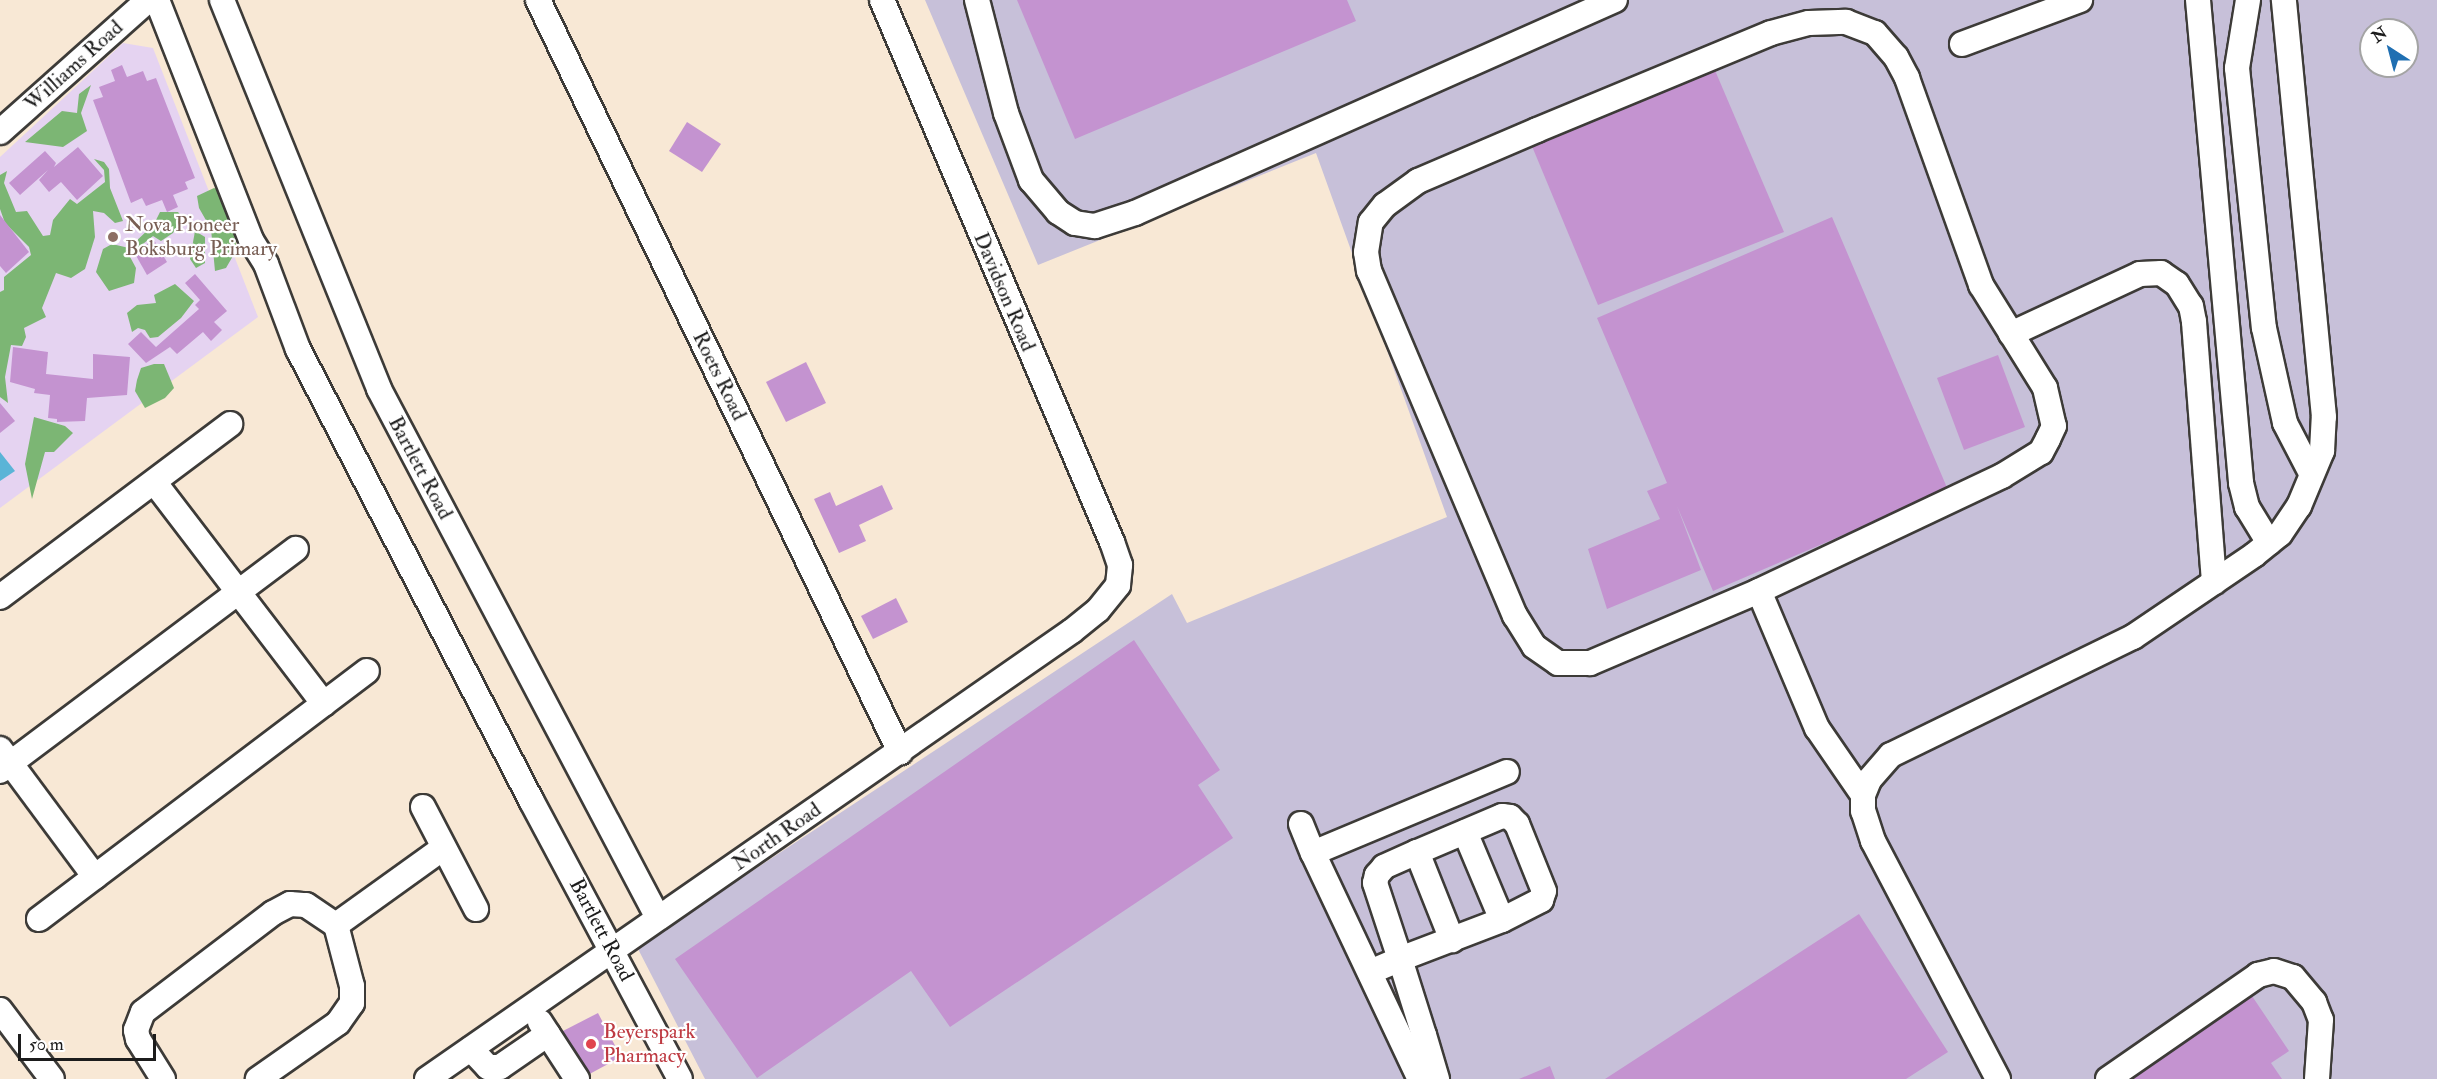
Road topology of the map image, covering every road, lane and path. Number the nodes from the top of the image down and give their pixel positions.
1 (148, 0) edge
2 (157, 0) edge
3 (174, 0) edge
4 (222, 0) edge
5 (538, 0) edge
6 (882, 0) edge
7 (977, 0) edge
8 (1616, 0) edge
9 (2080, 0) edge
10 (2198, 0) edge
11 (2248, 0) edge
12 (2284, 0) edge
13 (1962, 44) dead end
14 (0, 132) edge
15 (266, 264) junction
16 (2011, 334) junction
17 (230, 424) dead end
18 (2311, 473) junction
19 (155, 483) junction
20 (2269, 543) junction
21 (296, 549) dead end
22 (2214, 582) junction
23 (1118, 585) joint
24 (1759, 591) junction
25 (238, 592) junction
26 (0, 597) edge
27 (367, 671) dead end
28 (324, 704) junction
29 (900, 752) junction
30 (3, 761) edge
31 (1507, 772) dead end
32 (1863, 795) junction
33 (423, 807) dead end
34 (1301, 824) dead end
35 (1465, 832) junction
36 (443, 848) junction
37 (1418, 852) junction
38 (1313, 853) junction
39 (95, 877) junction
40 (476, 909) dead end
41 (658, 918) junction
42 (39, 919) dead end
43 (1502, 920) junction
44 (336, 925) junction
45 (1452, 940) junction
46 (611, 948) junction
47 (1400, 959) junction
48 (1370, 972) junction
49 (530, 1007) junction
50 (0, 1010) edge
51 (548, 1034) junction
52 (471, 1049) junction
53 (156, 1077) edge
54 (52, 1079) edge
55 (258, 1079) edge
56 (427, 1079) edge
57 (577, 1079) edge
58 (680, 1079) edge
59 (1420, 1079) edge
60 (1437, 1079) edge
61 (1998, 1079) edge
62 (2108, 1079) edge
63 (2317, 1079) edge

1 - 14 street, Williams Road
2 - 15 street, Bartlett Road
3 - 15 street, Bartlett Road
4 - 41 street, Bartlett Road
5 - 29 street, Roets Road
6 - 23 street, Davidson Road
7 - 8 street
9 - 13 street
10 - 20 street
11 - 18 street
12 - 18 street
15 - 46 street, Bartlett Road
16 - 22 street
16 - 24 street
16 - 24 street
17 - 19 street
18 - 20 street
19 - 25 street
19 - 26 street
20 - 22 street
21 - 25 street
22 - 32 street
23 - 29 street, North Road
24 - 32 street
25 - 28 street
25 - 30 street
27 - 28 street
28 - 39 street
29 - 41 street, North Road
30 - 39 street
31 - 38 street
32 - 61 street
33 - 36 street
34 - 38 street
35 - 37 street
35 - 43 street
35 - 43 street
36 - 40 street
36 - 44 street
37 - 45 street
37 - 47 street
38 - 48 street
39 - 42 street
41 - 46 street, North Road
43 - 45 street
44 - 53 street
44 - 55 street
45 - 47 street
46 - 49 street, North Road
46 - 58 street, Bartlett Road
47 - 48 street
47 - 60 street
48 - 59 street
49 - 51 street
49 - 52 street, North Road
50 - 54 street
51 - 52 street
51 - 57 street
52 - 56 street, North Road
62 - 63 street

